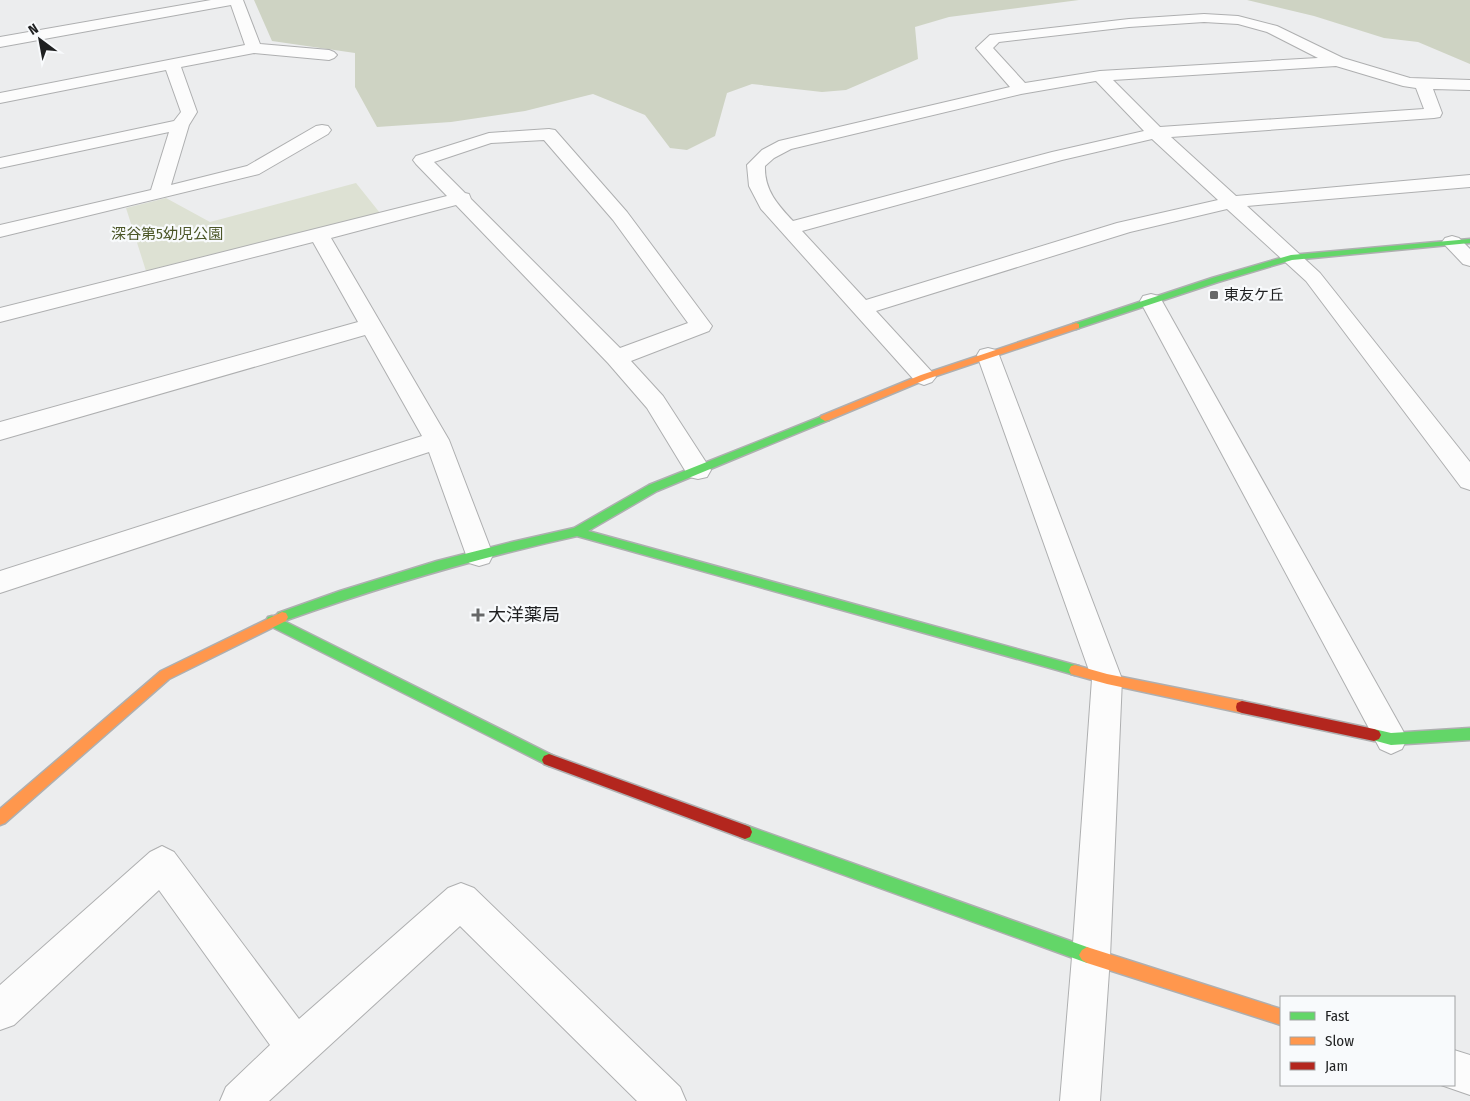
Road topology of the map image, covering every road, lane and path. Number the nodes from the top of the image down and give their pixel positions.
1 (235, 0) edge
2 (0, 42) edge
3 (254, 48) junction
4 (329, 55) dead end
5 (1337, 61) junction
6 (172, 65) junction
7 (1100, 76) junction
8 (1423, 84) junction
9 (1470, 85) edge
10 (1020, 89) junction
11 (0, 98) edge
12 (180, 124) junction
13 (322, 130) dead end
14 (1156, 133) junction
15 (0, 163) edge
16 (1470, 181) edge
17 (159, 194) junction
18 (462, 198) junction
19 (1232, 202) junction
20 (790, 228) junction
21 (0, 231) edge
22 (318, 234) junction
23 (1461, 242) edge
24 (1291, 258) junction
25 (1470, 260) edge
26 (1151, 302) junction
27 (862, 308) junction
28 (0, 315) edge
29 (370, 326) junction
30 (988, 355) junction
31 (616, 358) junction
32 (924, 377) junction
33 (0, 431) edge
34 (437, 440) junction
35 (698, 470) junction
36 (1470, 480) edge
37 (577, 532) junction
38 (479, 555) junction
39 (0, 582) edge
40 (272, 621) junction
41 (1107, 679) junction
42 (1470, 734) edge
43 (1391, 738) junction
44 (0, 818) edge
45 (1091, 958) junction
46 (0, 1011) edge
47 (1280, 1016) edge
48 (296, 1048) junction
49 (1455, 1070) edge
50 (1470, 1075) edge
51 (240, 1101) edge
52 (666, 1101) edge
53 (1080, 1101) edge

1 - 2 street
1 - 3 street
3 - 4 street
3 - 6 street
5 - 7 street
5 - 8 street
5 - 10 street
6 - 11 street
6 - 12 street
7 - 10 street
7 - 14 street
8 - 9 street
8 - 14 street
10 - 20 street
12 - 15 street
12 - 17 street
13 - 17 street
14 - 19 street
14 - 20 street
16 - 19 street
17 - 21 street
18 - 22 street
18 - 31 street
18 - 31 street
19 - 24 street
19 - 27 street
20 - 27 street
22 - 28 street
22 - 29 street
23 - 24 street
23 - 25 street
24 - 26 street
24 - 36 street
26 - 30 street
26 - 43 street
27 - 32 street
29 - 33 street
29 - 34 street
30 - 32 street
30 - 41 street
31 - 35 street
32 - 35 street
34 - 38 street
34 - 39 street
35 - 37 street
37 - 38 street
37 - 41 street
38 - 40 street
40 - 44 street
40 - 45 street
41 - 43 street
41 - 45 street
42 - 43 street
45 - 47 street
45 - 53 street
46 - 48 street
48 - 51 street
48 - 52 street
49 - 50 street

